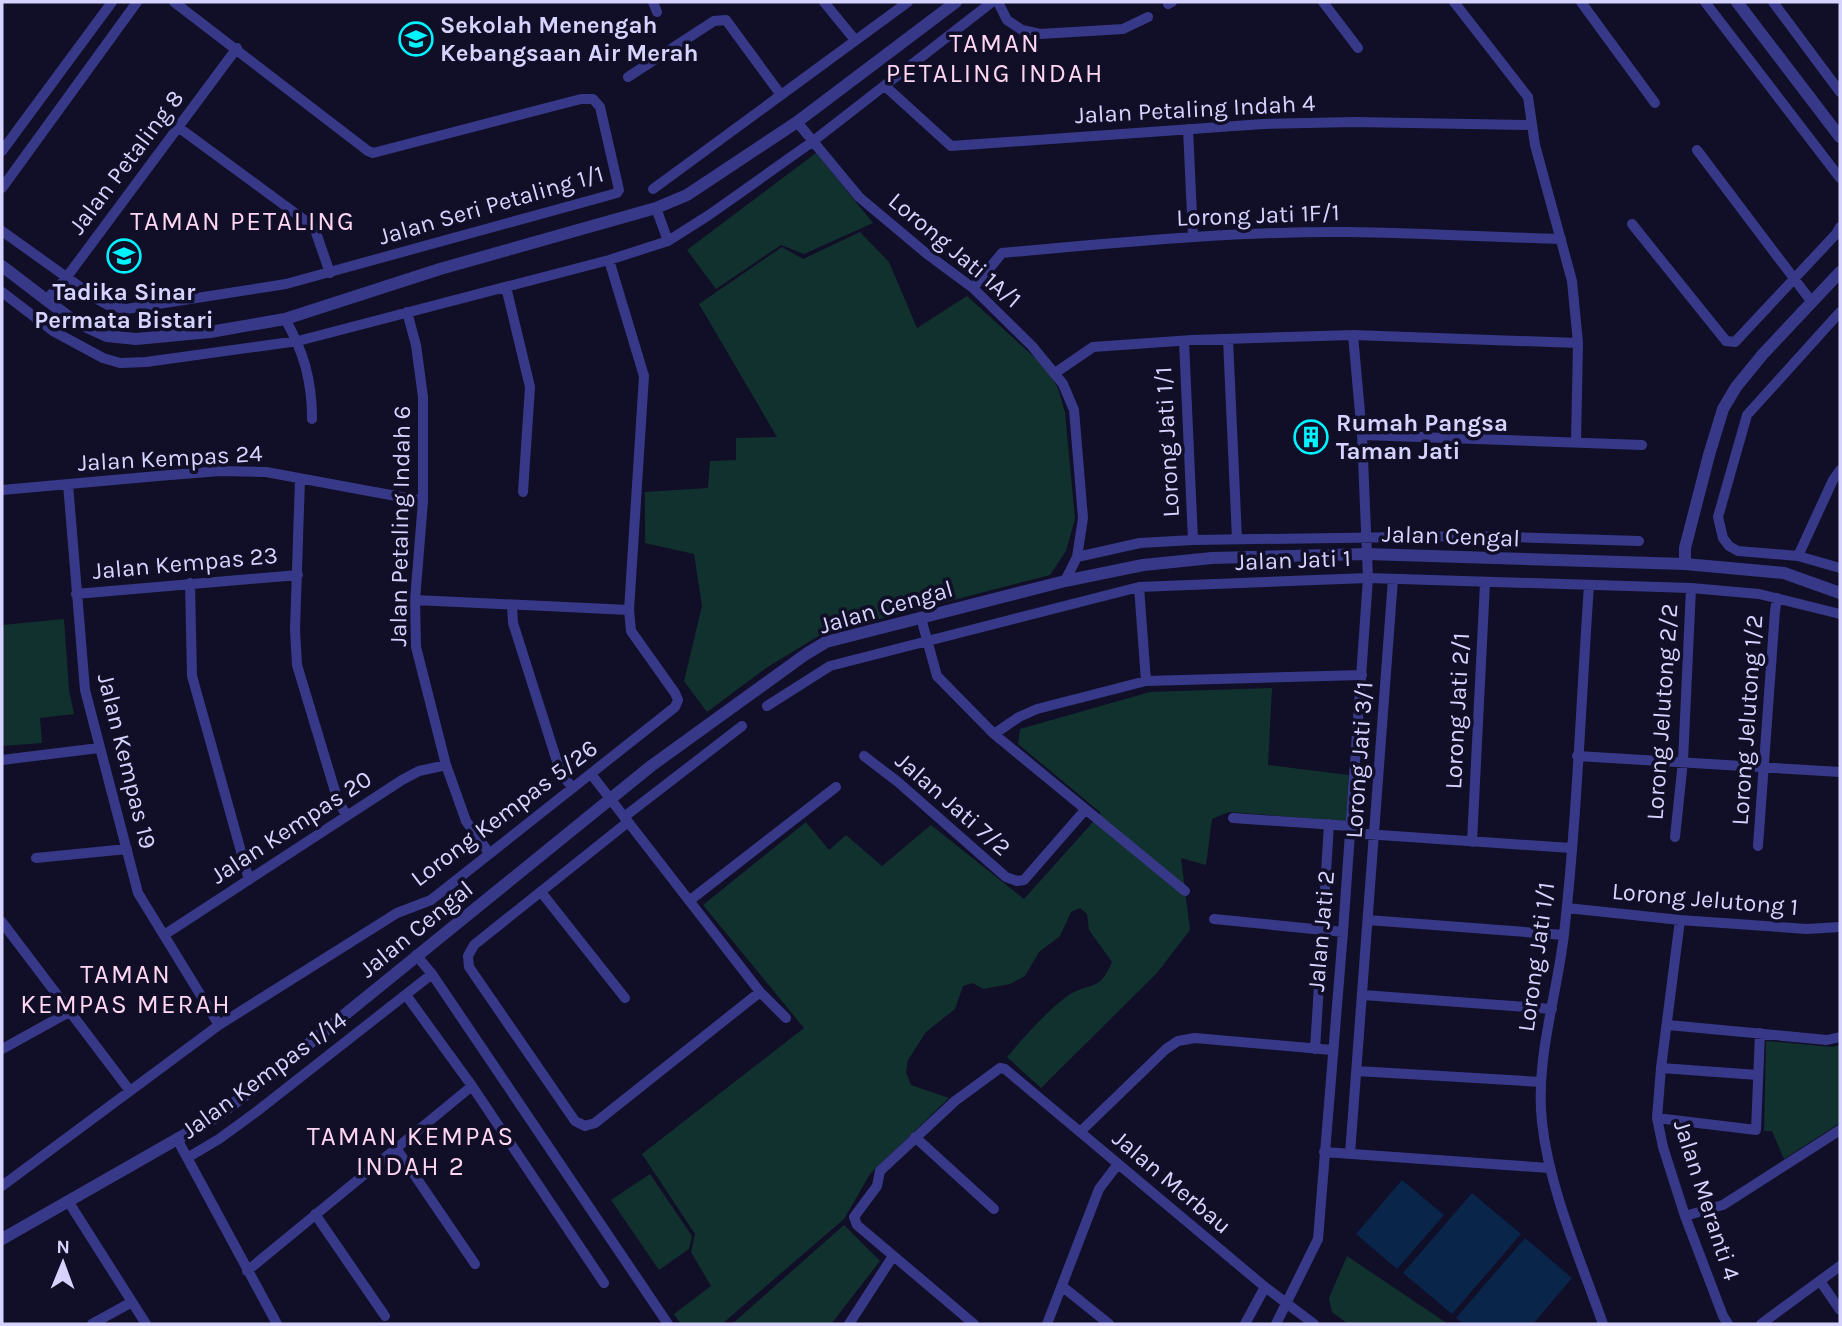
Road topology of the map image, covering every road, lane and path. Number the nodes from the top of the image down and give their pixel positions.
1 (113, 2) edge
2 (137, 2) edge
3 (174, 2) edge
4 (824, 2) edge
5 (908, 2) edge
6 (956, 2) edge
7 (992, 2) edge
8 (998, 2) edge
9 (1324, 2) edge
10 (1455, 2) edge
11 (1581, 2) edge
12 (1704, 2) edge
13 (1737, 2) edge
14 (1773, 2) edge
15 (1148, 17) dead end
16 (855, 40) junction
17 (237, 48) junction
18 (1358, 48) dead end
19 (1840, 70) edge
20 (628, 77) dead end
21 (1831, 80) junction
22 (884, 86) junction
23 (1840, 92) edge
24 (781, 95) junction
25 (1654, 103) dead end
26 (797, 122) junction
27 (1532, 125) junction
28 (178, 127) junction
29 (1188, 129) junction
30 (1840, 137) edge
31 (812, 142) junction
32 (1696, 150) dead end
33 (2, 151) edge
34 (1840, 178) edge
35 (2, 188) edge
36 (653, 189) dead end
37 (656, 208) junction
38 (1632, 224) dead end
39 (1840, 227) edge
40 (2, 231) edge
41 (1193, 237) junction
42 (1561, 239) junction
43 (668, 241) junction
44 (609, 260) junction
45 (2, 266) edge
46 (1840, 272) edge
47 (330, 273) junction
48 (66, 278) junction
49 (1795, 279) junction
50 (506, 287) junction
51 (974, 288) junction
52 (2, 292) edge
53 (46, 300) junction
54 (1811, 301) junction
55 (407, 312) junction
56 (1840, 312) edge
57 (285, 319) junction
58 (1353, 335) junction
59 (1228, 339) junction
60 (298, 341) junction
61 (1184, 341) junction
62 (1578, 343) junction
63 (1055, 373) junction
64 (312, 419) dead end
65 (1362, 435) junction
66 (1576, 442) junction
67 (1642, 444) dead end
68 (1840, 470) edge
69 (300, 479) junction
70 (1837, 481) edge
71 (68, 484) junction
72 (2, 490) edge
73 (523, 492) dead end
74 (423, 501) junction
75 (1365, 536) junction
76 (1193, 540) junction
77 (1237, 540) junction
78 (1639, 541) dead end
79 (1367, 554) junction
80 (1798, 556) junction
81 (1077, 557) junction
82 (1685, 564) junction
83 (1840, 568) edge
84 (298, 575) junction
85 (1368, 578) junction
86 (1393, 579) junction
87 (1065, 581) junction
88 (190, 583) junction
89 (1485, 583) junction
90 (1589, 585) junction
91 (1139, 587) junction
92 (1691, 588) junction
93 (1840, 593) edge
94 (76, 594) junction
95 (1777, 598) junction
96 (415, 600) junction
97 (512, 606) junction
98 (629, 610) junction
99 (1840, 614) edge
100 (921, 618) junction
101 (928, 642) junction
102 (1362, 674) junction
103 (1146, 681) junction
104 (767, 706) dead end
105 (742, 726) dead end
106 (994, 734) junction
107 (99, 748) junction
108 (864, 756) dead end
109 (1577, 756) junction
110 (2, 760) edge
111 (1683, 761) junction
112 (446, 765) junction
113 (1765, 767) junction
114 (1840, 772) edge
115 (591, 774) junction
116 (835, 787) dead end
117 (573, 788) junction
118 (611, 798) junction
119 (1085, 810) junction
120 (347, 816) junction
121 (1233, 818) dead end
122 (626, 820) junction
123 (1329, 824) junction
124 (1350, 829) junction
125 (1375, 835) junction
126 (1675, 837) dead end
127 (1472, 842) junction
128 (1759, 846) dead end
129 (1571, 848) junction
130 (127, 849) junction
131 (489, 853) junction
132 (36, 858) dead end
133 (249, 880) junction
134 (1185, 891) dead end
135 (541, 892) junction
136 (689, 901) junction
137 (1567, 908) junction
138 (1214, 919) dead end
139 (1368, 919) junction
140 (1680, 920) junction
141 (2, 924) edge
142 (1840, 927) edge
143 (1323, 931) junction
144 (1343, 932) junction
145 (164, 935) junction
146 (1564, 935) junction
147 (416, 955) junction
148 (432, 974) junction
149 (760, 992) junction
150 (406, 995) junction
151 (1363, 995) junction
152 (625, 998) dead end
153 (1552, 1009) junction
154 (71, 1011) junction
155 (786, 1018) dead end
156 (219, 1025) junction
157 (1668, 1025) junction
158 (1760, 1033) junction
159 (1840, 1037) edge
160 (2, 1049) edge
161 (1315, 1049) junction
162 (1332, 1050) junction
163 (1661, 1068) junction
164 (1357, 1071) junction
165 (1758, 1075) junction
166 (1541, 1082) junction
167 (472, 1086) junction
168 (130, 1091) junction
169 (1657, 1118) junction
170 (1840, 1130) edge
171 (1080, 1132) junction
172 (915, 1137) junction
173 (177, 1139) junction
174 (396, 1148) junction
175 (1325, 1152) junction
176 (1350, 1154) junction
177 (187, 1158) junction
178 (1118, 1164) junction
179 (1549, 1168) junction
180 (2, 1186) edge
181 (68, 1201) junction
182 (994, 1209) dead end
183 (315, 1214) junction
184 (1685, 1216) junction
185 (2, 1239) edge
186 (893, 1256) junction
187 (475, 1264) dead end
188 (1840, 1266) edge
189 (247, 1271) junction
190 (1819, 1281) junction
191 (604, 1283) dead end
192 (1063, 1287) junction
193 (1265, 1287) junction
194 (132, 1302) junction
195 (1287, 1304) junction
196 (1840, 1310) edge
197 (385, 1316) dead end
198 (92, 1324) edge
199 (146, 1324) edge
200 (277, 1324) edge
201 (668, 1324) edge
202 (849, 1324) edge
203 (974, 1324) edge
204 (1047, 1324) edge
205 (1109, 1324) edge
206 (1245, 1324) edge
207 (1276, 1324) edge
208 (1314, 1324) edge
209 (1603, 1324) edge
210 (1728, 1324) edge
211 (1761, 1324) edge

1 - 33 street
2 - 35 street
3 - 17 street
4 - 16 street
5 - 16 street
6 - 26 street
7 - 22 street
8 - 15 street
9 - 18 street
10 - 27 street
11 - 25 street
12 - 34 street
13 - 30 street
14 - 21 street
16 - 24 street
17 - 28 street, Jalan Petaling 8
17 - 47 street, Jalan Seri Petaling 1/1
19 - 21 street
20 - 24 street
21 - 23 street
22 - 29 street, Jalan Petaling Indah 4
22 - 31 street
24 - 36 street
26 - 31 street, Lorong Jati 1A/1
26 - 37 street
27 - 29 street, Jalan Petaling Indah 4
27 - 42 street
28 - 47 street
28 - 48 street, Jalan Petaling 8
29 - 41 street
31 - 43 street
31 - 51 street, Lorong Jati 1A/1
32 - 49 street
37 - 43 street
37 - 57 street
38 - 49 street
39 - 49 street
40 - 48 street, Jalan Seri Petaling 1/1
41 - 42 street, Lorong Jati 1F/1
41 - 51 street, Lorong Jati 1F/1
42 - 62 street
43 - 44 street
44 - 50 street
44 - 98 street
45 - 53 street
46 - 54 street
47 - 48 street, Jalan Seri Petaling 1/1
48 - 53 street, Jalan Petaling 8
49 - 54 street
50 - 55 street
50 - 73 street
51 - 63 street, Lorong Jati 1A/1
52 - 60 street
53 - 57 street
54 - 82 street
55 - 60 street
55 - 74 street, Jalan Petaling Indah 6
56 - 80 street
57 - 60 street
58 - 59 street
58 - 62 street
58 - 65 street
59 - 61 street
59 - 77 street
60 - 64 street
61 - 63 street
61 - 76 street, Lorong Jati 1/1
62 - 66 street
63 - 81 street, Lorong Jati 1A/1
65 - 66 street
65 - 75 street
66 - 67 street
68 - 70 street
69 - 71 street, Jalan Kempas 24
69 - 74 street, Jalan Kempas 24
69 - 84 street
70 - 80 street
71 - 72 street, Jalan Kempas 24
71 - 94 street, Jalan Kempas 19
74 - 96 street, Jalan Petaling Indah 6
75 - 77 street
75 - 78 street
75 - 79 street
76 - 77 street
76 - 81 street
79 - 82 street, Jalan Cengal
79 - 85 street, Jalan Jati 2
79 - 87 street, Jalan Cengal
80 - 83 street
81 - 87 street, Lorong Jati 1A/1
82 - 93 street, Jalan Cengal
84 - 88 street, Jalan Kempas 23
84 - 120 street
85 - 86 street, Jalan Jati 1
85 - 91 street, Jalan Jati 1
85 - 102 street, Jalan Jati 2
86 - 89 street, Jalan Jati 1
86 - 125 street, Lorong Jati 3/1
87 - 100 street, Jalan Cengal
88 - 94 street, Jalan Kempas 23
88 - 133 street
89 - 90 street, Jalan Jati 1
89 - 127 street, Lorong Jati 2/1
90 - 92 street, Jalan Jati 1
90 - 109 street, Lorong Jati 1/1
91 - 101 street, Jalan Jati 1
91 - 103 street
92 - 95 street, Jalan Jati 1
92 - 111 street, Lorong Jelutong 2/2
94 - 107 street, Jalan Kempas 19
95 - 99 street, Jalan Jati 1
95 - 113 street, Lorong Jelutong 1/2
96 - 97 street
96 - 112 street, Jalan Petaling Indah 6
97 - 98 street
97 - 117 street
98 - 115 street, Lorong Kempas 5/26
100 - 101 street
100 - 118 street, Jalan Cengal
101 - 104 street, Jalan Jati 1
101 - 106 street
102 - 103 street
102 - 124 street, Jalan Jati 2
103 - 106 street
105 - 122 street
106 - 119 street
107 - 110 street
107 - 130 street, Jalan Kempas 19
108 - 119 street, Jalan Jati 7/2
109 - 111 street
109 - 129 street, Lorong Jati 1/1
111 - 113 street
111 - 126 street, Lorong Jelutong 2/2
112 - 120 street, Jalan Kempas 20
112 - 131 street, Jalan Petaling Indah 6
113 - 114 street
113 - 128 street, Lorong Jelutong 1/2
115 - 117 street, Lorong Kempas 5/26
115 - 118 street
116 - 136 street
117 - 131 street, Lorong Kempas 5/26
118 - 122 street
118 - 147 street, Jalan Cengal
119 - 134 street
120 - 133 street, Jalan Kempas 20
121 - 123 street
122 - 135 street
122 - 136 street
123 - 124 street
123 - 143 street
124 - 125 street
124 - 144 street, Jalan Jati 2
125 - 127 street
125 - 139 street, Lorong Jati 3/1
127 - 129 street
129 - 137 street, Lorong Jati 1/1
130 - 132 street
130 - 145 street, Jalan Kempas 19
131 - 156 street, Lorong Kempas 5/26
133 - 145 street, Jalan Kempas 20
135 - 149 street
135 - 152 street
136 - 149 street
137 - 140 street, Lorong Jelutong 1
137 - 146 street, Lorong Jati 1/1
138 - 143 street
139 - 146 street
139 - 151 street, Lorong Jati 3/1
140 - 142 street, Lorong Jelutong 1
140 - 157 street, Jalan Meranti 4
141 - 154 street
143 - 144 street
143 - 161 street
144 - 162 street, Jalan Jati 2
145 - 156 street, Jalan Kempas 19
146 - 153 street, Lorong Jati 1/1
147 - 148 street
147 - 173 street, Jalan Cengal
148 - 150 street, Jalan Kempas 1/14
148 - 201 street
149 - 155 street
150 - 167 street
150 - 177 street, Jalan Kempas 1/14
151 - 153 street
151 - 164 street, Lorong Jati 3/1
153 - 166 street, Lorong Jati 1/1
154 - 160 street
154 - 168 street
156 - 168 street, Lorong Kempas 5/26
157 - 158 street
157 - 163 street, Jalan Meranti 4
158 - 159 street
158 - 165 street
161 - 162 street
161 - 171 street
162 - 175 street, Jalan Jati 2
163 - 165 street
163 - 169 street, Jalan Meranti 4
164 - 166 street
164 - 176 street, Lorong Jati 3/1
165 - 169 street
166 - 179 street, Lorong Jati 1/1
167 - 174 street
167 - 191 street
168 - 180 street, Lorong Kempas 5/26
169 - 184 street, Jalan Meranti 4
170 - 184 street
171 - 172 street, Jalan Merbau
171 - 178 street, Jalan Merbau
172 - 182 street
172 - 186 street
173 - 177 street
173 - 181 street, Jalan Cengal
174 - 183 street
174 - 187 street
175 - 176 street
175 - 195 street, Jalan Jati 2
176 - 179 street
177 - 189 street
178 - 192 street
178 - 193 street, Jalan Merbau
179 - 209 street, Lorong Jati 1/1
181 - 185 street, Jalan Cengal
181 - 194 street
183 - 189 street
183 - 197 street
184 - 210 street, Jalan Meranti 4
186 - 202 street
186 - 203 street
188 - 190 street
189 - 200 street
190 - 196 street
190 - 211 street
192 - 204 street
192 - 205 street
193 - 195 street, Jalan Merbau
193 - 206 street
194 - 198 street
194 - 199 street
195 - 207 street, Jalan Jati 2
195 - 208 street, Jalan Merbau

